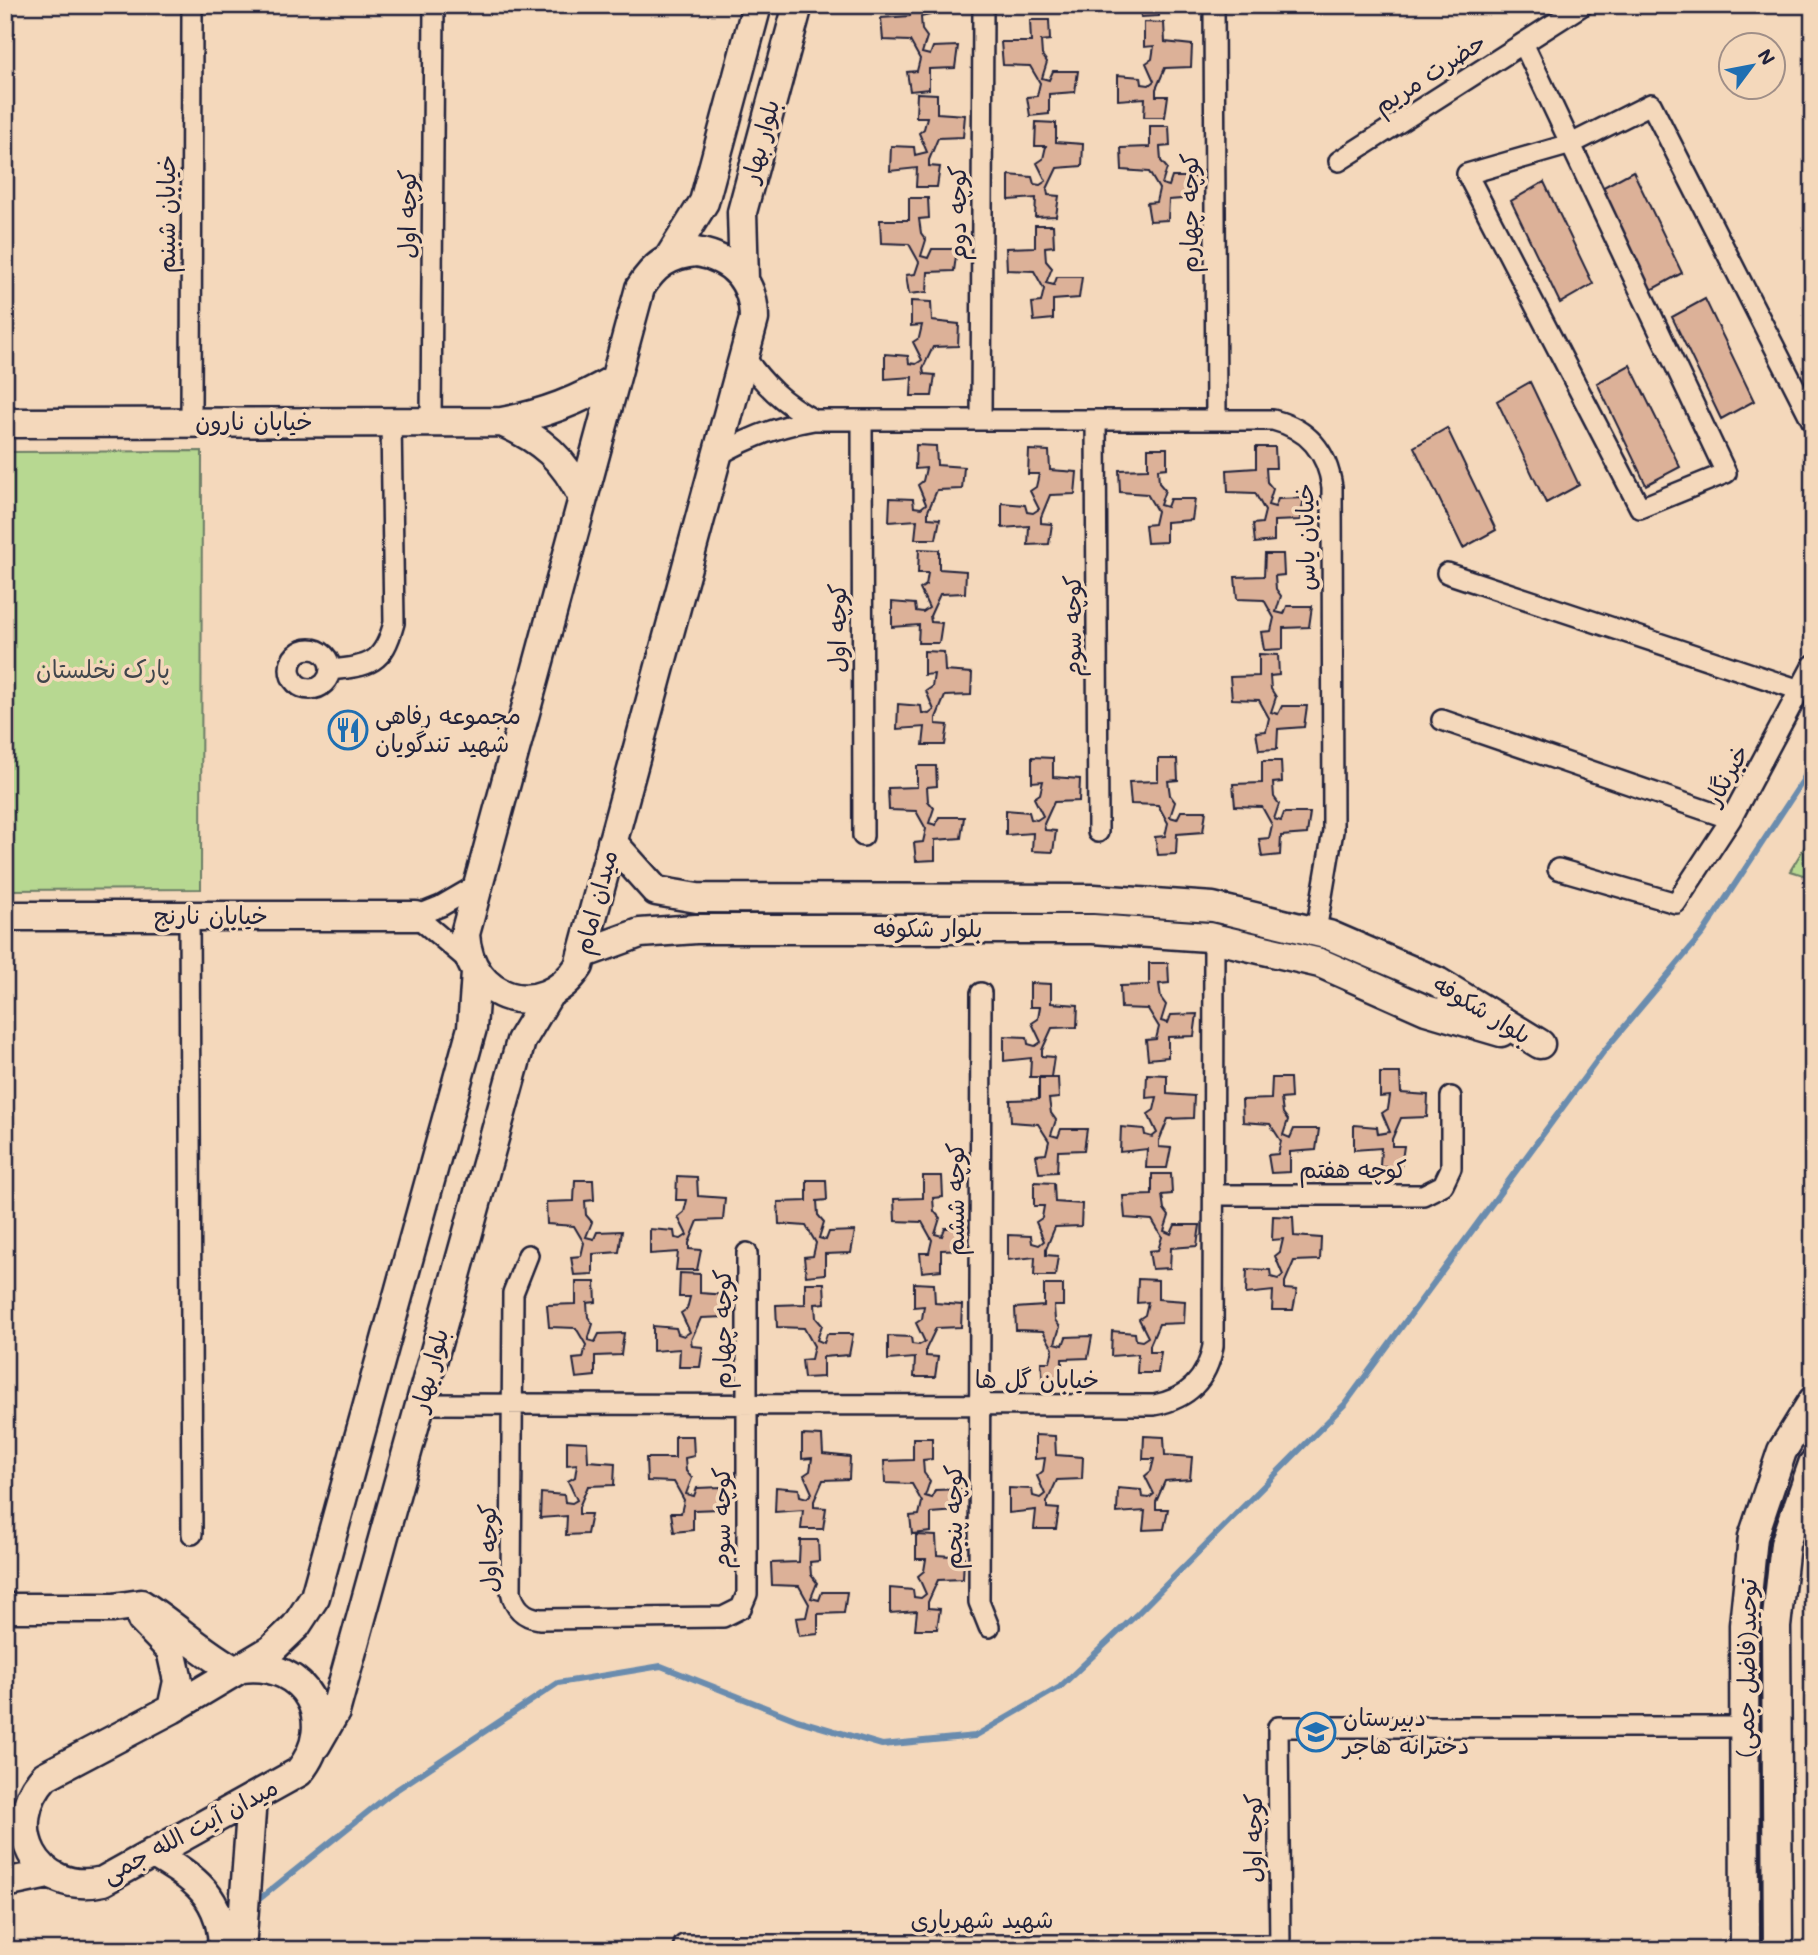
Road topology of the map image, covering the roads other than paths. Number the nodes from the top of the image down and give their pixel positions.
1 (192, 5) edge
2 (434, 5) edge
3 (757, 5) edge
4 (798, 5) edge
5 (981, 5) edge
6 (1214, 5) edge
7 (1583, 5) edge
8 (1523, 43) junction
9 (1571, 144) junction
10 (1339, 162) dead end
11 (669, 258) junction
12 (744, 279) junction
13 (744, 356) junction
14 (615, 379) junction
15 (814, 420) junction
16 (862, 420) junction
17 (981, 420) junction
18 (1096, 420) junction
19 (1216, 421) junction
20 (391, 422) junction
21 (432, 422) junction
22 (502, 422) junction
23 (5, 423) edge
24 (191, 423) junction
25 (1813, 424) edge
26 (717, 456) junction
27 (583, 498) junction
28 (1447, 573) dead end
29 (1813, 665) edge
30 (330, 670) dead end
31 (1800, 690) junction
32 (1442, 720) dead end
33 (1731, 819) junction
34 (1098, 832) dead end
35 (863, 836) dead end
36 (612, 842) junction
37 (1558, 869) dead end
38 (479, 884) junction
39 (5, 916) edge
40 (190, 916) junction
41 (416, 916) junction
42 (1316, 932) junction
43 (1214, 938) junction
44 (582, 954) junction
45 (472, 967) junction
46 (981, 993) dead end
47 (549, 994) junction
48 (1451, 1097) dead end
49 (1213, 1195) junction
50 (747, 1253) dead end
51 (528, 1255) dead end
52 (1813, 1401) edge
53 (421, 1404) junction
54 (512, 1404) junction
55 (747, 1405) junction
56 (979, 1405) junction
57 (1813, 1464) edge
58 (192, 1534) dead end
59 (5, 1608) edge
60 (113, 1608) junction
61 (723, 1617) joint
62 (989, 1628) dead end
63 (239, 1669) junction
64 (172, 1709) junction
65 (1744, 1727) junction
66 (315, 1748) junction
67 (252, 1798) junction
68 (13, 1833) edge
69 (152, 1853) junction
70 (48, 1874) junction
71 (5, 1882) edge
72 (229, 1938) edge
73 (684, 1945) dead end
74 (859, 1947) edge
75 (1069, 1947) edge
76 (1279, 1947) edge
77 (1745, 1950) edge
78 (1779, 1950) edge

1 - 24 street, خیابان شبنم
2 - 21 street, کوچه اول
3 - 11 street, بلوار بهار
4 - 12 street, بلوار بهار
5 - 17 street
6 - 19 street, کوچه چهارم
7 - 8 street, حضرت مریم
8 - 9 street
8 - 10 street, حضرت مریم
9 - 9 street
9 - 25 street
11 - 12 street
11 - 14 street
12 - 13 street, میدان امام
13 - 15 street
13 - 26 street, میدان امام
14 - 22 street
14 - 27 street
15 - 16 street, خیابان یاس
15 - 26 street, خیابان یاس
16 - 17 street, خیابان یاس
16 - 35 street, کوچه اول
17 - 18 street, خیابان یاس
18 - 19 street, خیابان یاس
18 - 34 street, کوچه سوم
19 - 42 street, خیابان یاس
20 - 21 street, خیابان نارون
20 - 24 street, خیابان نارون
20 - 30 street
21 - 22 street, خیابان نارون
22 - 27 street
23 - 24 street, خیابان نارون
26 - 36 street, میدان امام
27 - 38 street
28 - 31 street
29 - 31 street, خبرنگار
31 - 33 street, خبرنگار
32 - 33 street
33 - 37 street, خبرنگار
36 - 42 street, بلوار شکوفه
36 - 44 street, میدان امام
38 - 41 street
38 - 45 street
39 - 40 street, خیابان نارنج
40 - 41 street, خیابان نارنج
40 - 58 street
41 - 45 street
42 - 43 street, بلوار شکوفه
43 - 44 street, بلوار شکوفه
43 - 49 street, خیابان گل ها
44 - 47 street, میدان امام
45 - 47 street
45 - 63 street, بلوار بهار
46 - 56 street, کوچه ششم
47 - 53 street, بلوار بهار
48 - 49 street, کوچه هفتم
49 - 56 street, خیابان گل ها
50 - 55 street, کوچه چهارم
51 - 54 street
52 - 65 street, توحید(فاضل جمی)
53 - 54 street, خیابان گل ها
53 - 66 street, بلوار بهار
54 - 55 street, خیابان گل ها
54 - 61 street, کوچه اول
55 - 56 street, خیابان گل ها
55 - 61 street, کوچه سوم
56 - 62 street, کوچه پنجم
57 - 78 street, توحید(فاضل جمی)
59 - 60 street
60 - 63 street
60 - 64 street
63 - 64 street
63 - 66 street
64 - 68 street
65 - 76 street, کوچه اول
65 - 77 street, توحید(فاضل جمی)
66 - 67 street, میدان آیت الله جمی
67 - 69 street, میدان آیت الله جمی
67 - 72 street
68 - 70 street
69 - 70 street, میدان آیت الله جمی
69 - 72 street
70 - 71 street
73 - 74 street, شهید شهریاری
74 - 75 street, شهید شهریاری
75 - 76 street, شهید شهریاری

